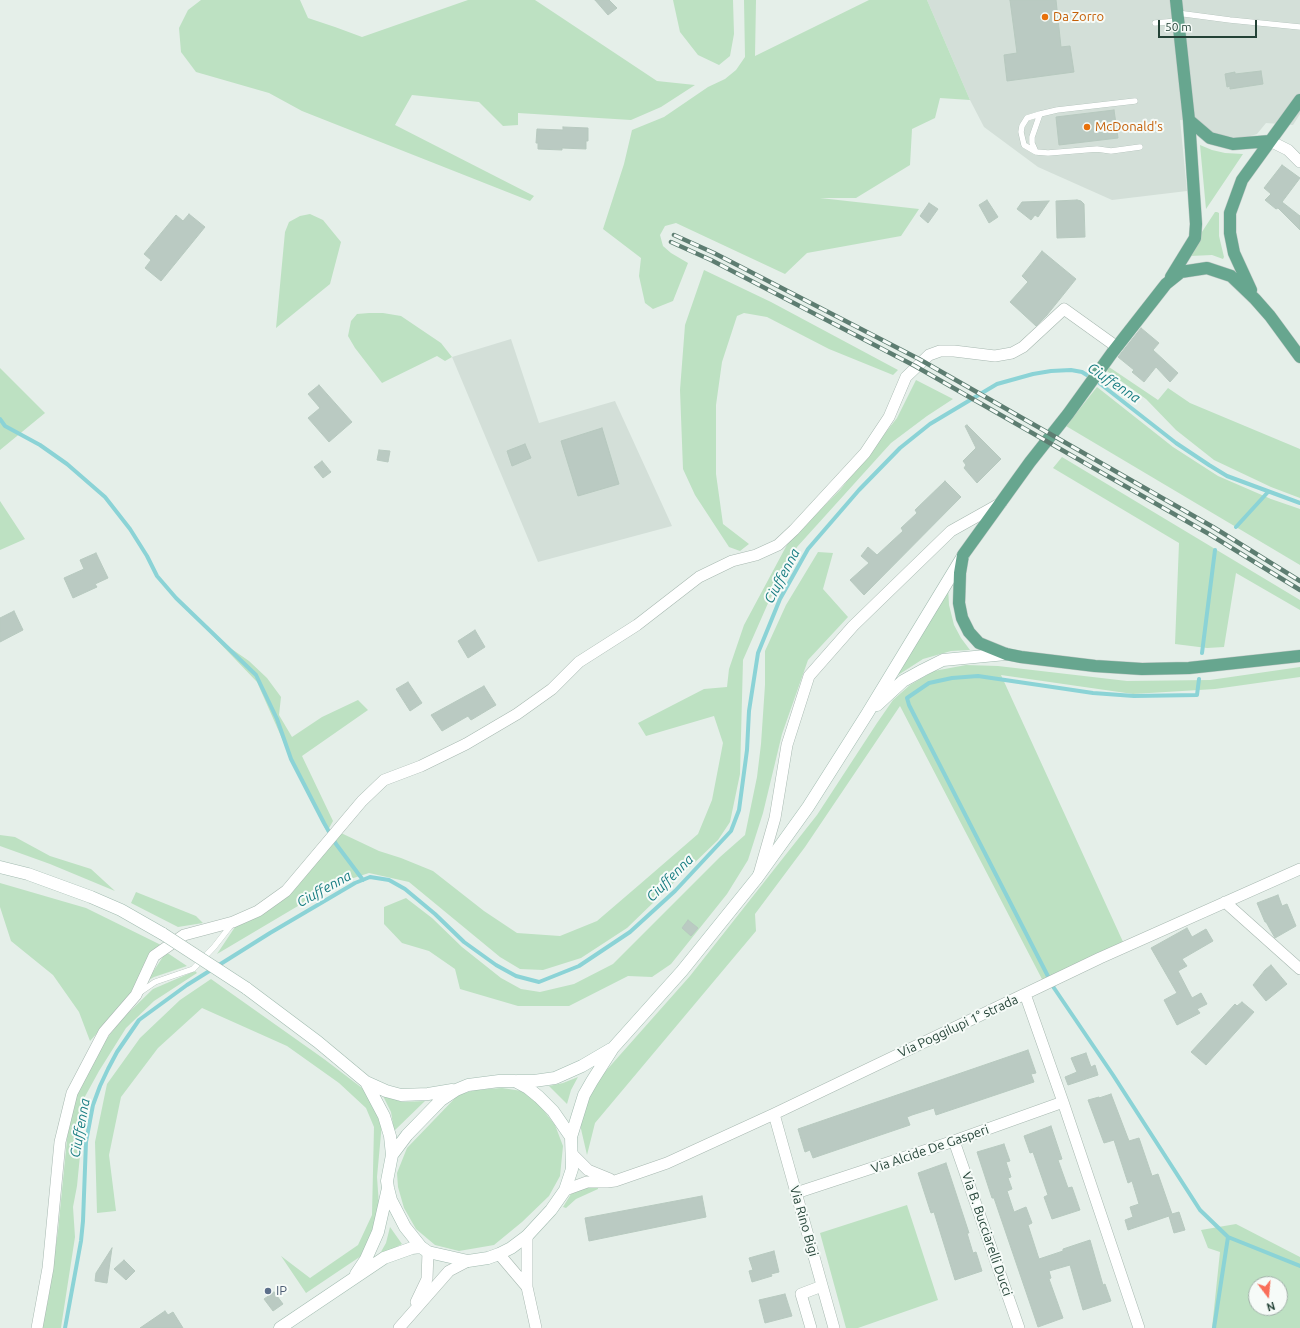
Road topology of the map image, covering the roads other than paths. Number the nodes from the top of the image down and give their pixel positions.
1 (1176, 0) edge
2 (1178, 17) junction
3 (1156, 23) dead end
4 (1300, 27) edge
5 (1300, 100) edge
6 (1135, 101) dead end
7 (1040, 114) junction
8 (1189, 120) junction
9 (1270, 141) junction
10 (1140, 147) dead end
11 (1036, 152) junction
12 (1300, 162) edge
13 (1166, 284) junction
14 (1255, 299) junction
15 (1117, 347) junction
16 (1300, 357) edge
17 (1001, 503) junction
18 (963, 555) junction
19 (1006, 654) junction
20 (1300, 656) edge
21 (867, 714) junction
22 (0, 867) edge
23 (1300, 869) edge
24 (757, 878) junction
25 (1225, 902) junction
26 (234, 922) junction
27 (1300, 969) edge
28 (1024, 994) junction
29 (136, 995) junction
30 (612, 1048) junction
31 (515, 1081) junction
32 (366, 1082) junction
33 (456, 1090) junction
34 (1063, 1102) junction
35 (774, 1114) junction
36 (571, 1137) junction
37 (954, 1141) junction
38 (572, 1154) junction
39 (392, 1156) junction
40 (615, 1181) junction
41 (388, 1188) junction
42 (565, 1190) junction
43 (796, 1193) junction
44 (527, 1236) junction
45 (424, 1250) junction
46 (499, 1254) junction
47 (468, 1261) junction
48 (353, 1278) junction
49 (822, 1286) junction
50 (527, 1287) junction
51 (410, 1315) junction
52 (37, 1328) edge
53 (280, 1328) edge
54 (399, 1328) edge
55 (536, 1328) edge
56 (811, 1328) edge
57 (834, 1328) edge
58 (1019, 1328) edge
59 (1139, 1328) edge

1 - 2 main road
2 - 3 lane
2 - 4 lane
2 - 8 main road
5 - 9 main road
6 - 7 lane
7 - 11 lane
7 - 11 lane
8 - 9 main road
8 - 13 main road
9 - 12 street
9 - 14 main road
10 - 11 lane
13 - 14 main road
13 - 15 main road
14 - 16 main road
15 - 17 main road
15 - 26 street
17 - 18 main road
17 - 24 street
18 - 19 main road
18 - 21 main road
19 - 20 main road
19 - 21 main road
21 - 24 main road
22 - 32 main road, bridge
23 - 25 street, Via Poggilupi 1° strada
24 - 30 main road
25 - 27 street
25 - 28 street, Via Poggilupi 1° strada
26 - 29 lane
26 - 29 street
28 - 34 street
28 - 35 street, Via Poggilupi 1° strada
29 - 52 street
30 - 31 main road
30 - 36 main road
31 - 33 main road
31 - 36 main road
32 - 33 main road
32 - 39 main road
33 - 39 main road
34 - 37 street, Via Alcide De Gasperi
34 - 59 street
35 - 40 street, Via Poggilupi 1° strada
35 - 43 street, Via Rino Bigi
36 - 38 main road
37 - 43 street, Via Alcide De Gasperi
37 - 58 street, Via B. Bucciarelli Ducci
38 - 40 street
38 - 42 main road
39 - 41 main road
40 - 42 street, Via Poggilupi 1° strada
41 - 45 main road
41 - 48 main road
42 - 44 main road
43 - 49 street, Via Rino Bigi
44 - 46 main road
44 - 50 street
45 - 47 main road
45 - 48 main road
45 - 51 street
46 - 47 main road
46 - 50 street
47 - 51 street
48 - 53 main road
49 - 56 street
49 - 57 street, Via Rino Bigi
50 - 55 street
51 - 54 street

